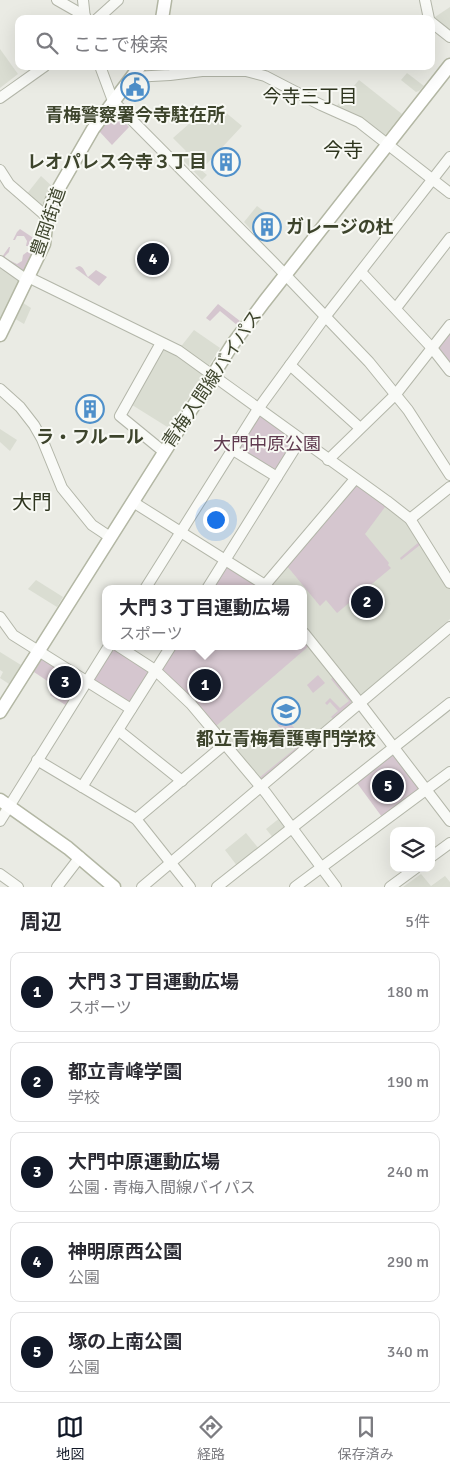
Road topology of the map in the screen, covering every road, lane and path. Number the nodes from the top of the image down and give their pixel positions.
1 (57, 0) edge
2 (83, 0) edge
3 (118, 0) edge
4 (165, 0) edge
5 (425, 0) edge
6 (82, 15) edge
7 (85, 15) edge
8 (101, 15) edge
9 (163, 15) edge
10 (429, 15) edge
11 (435, 24) edge
12 (450, 37) edge
13 (450, 65) edge
14 (40, 70) edge
15 (102, 70) edge
16 (136, 71) edge
17 (0, 98) edge
18 (114, 101) junction
19 (388, 144) junction
20 (450, 157) edge
21 (0, 170) edge
22 (433, 179) junction
23 (450, 193) edge
24 (47, 218) junction
25 (450, 238) edge
26 (0, 261) edge
27 (360, 272) junction
28 (285, 275) junction
29 (27, 279) junction
30 (396, 308) junction
31 (325, 317) junction
32 (450, 325) edge
33 (0, 335) edge
34 (161, 343) junction
35 (432, 348) junction
36 (290, 365) junction
37 (450, 371) edge
38 (212, 376) junction
39 (0, 389) edge
40 (396, 394) junction
41 (258, 409) junction
42 (360, 428) junction
43 (300, 440) junction
44 (232, 450) junction
45 (164, 452) junction
46 (328, 460) junction
47 (450, 475) edge
48 (277, 477) junction
49 (355, 479) junction
50 (450, 486) edge
51 (133, 502) junction
52 (410, 519) junction
53 (181, 532) junction
54 (110, 537) junction
55 (225, 559) junction
56 (450, 583) edge
57 (148, 585) edge
58 (209, 585) edge
59 (264, 585) edge
60 (269, 585) edge
61 (0, 617) edge
62 (450, 627) edge
63 (307, 637) edge
64 (106, 650) edge
65 (124, 650) edge
66 (168, 650) edge
67 (39, 651) junction
68 (155, 670) junction
69 (86, 681) junction
70 (360, 703) junction
71 (450, 703) edge
72 (131, 709) junction
73 (0, 712) edge
74 (118, 730) junction
75 (226, 744) junction
76 (394, 748) junction
77 (37, 760) junction
78 (450, 772) edge
79 (182, 781) junction
80 (261, 786) junction
81 (82, 787) junction
82 (426, 790) junction
83 (4, 803) edge
84 (136, 819) junction
85 (0, 821) edge
86 (450, 821) edge
87 (292, 828) junction
88 (450, 843) edge
89 (435, 854) edge
90 (80, 857) junction
91 (170, 863) junction
92 (321, 868) junction
93 (411, 872) edge
94 (0, 874) edge
95 (18, 887) edge
96 (56, 887) edge
97 (114, 887) edge
98 (142, 887) edge
99 (190, 887) edge
100 (217, 887) edge
101 (295, 887) edge
102 (336, 887) edge
103 (390, 887) edge

1 - 6 street
2 - 7 street
3 - 8 street
4 - 9 main road
5 - 10 street
11 - 12 street
13 - 19 main road, 青梅入間線バイパス
14 - 17 street
15 - 18 street
16 - 18 main road, 豊岡街道
16 - 19 street
18 - 24 main road, 豊岡街道
18 - 28 street
19 - 22 street
19 - 28 main road, 青梅入間線バイパス
20 - 22 street
21 - 24 street
22 - 23 street
22 - 27 street
24 - 29 main road, 豊岡街道
25 - 30 street
26 - 29 street
27 - 30 street
27 - 31 street
28 - 31 street
28 - 38 main road, 青梅入間線バイパス
29 - 33 main road, 豊岡街道
29 - 34 street
30 - 35 street
31 - 36 street
31 - 40 street
32 - 35 street
34 - 38 street
34 - 45 street
35 - 37 street
35 - 40 street
36 - 41 street
36 - 42 street
38 - 41 street
38 - 45 main road, 青梅入間線バイパス
39 - 54 street
40 - 42 street
40 - 47 street
41 - 43 street
41 - 44 street
42 - 46 street
43 - 46 street
43 - 48 street
44 - 48 street
44 - 53 street
45 - 51 main road, 青梅入間線バイパス
46 - 49 street
48 - 55 street
49 - 52 street
49 - 60 street
50 - 52 street
51 - 53 street
51 - 54 main road, 青梅入間線バイパス
52 - 56 street
53 - 55 street
53 - 57 street
54 - 67 main road, 青梅入間線バイパス
55 - 58 street
55 - 59 street
61 - 67 street
62 - 70 street
63 - 70 street
64 - 69 street
65 - 68 street
66 - 68 street
67 - 69 street
67 - 73 main road, 青梅入間線バイパス
68 - 72 street
68 - 75 street
69 - 72 street
69 - 77 street
70 - 76 street
70 - 80 street
71 - 76 street
72 - 74 street
74 - 79 street
74 - 81 street
75 - 79 street
75 - 80 street
76 - 82 street
76 - 87 street
77 - 81 street
77 - 83 street
78 - 82 street
79 - 84 street
80 - 87 street
80 - 91 street
81 - 84 street
82 - 86 street
82 - 92 street
83 - 85 street
83 - 90 main road
84 - 91 street
87 - 92 street
87 - 100 street
88 - 89 street
90 - 96 street
90 - 97 main road
91 - 98 street
91 - 99 street
92 - 101 street
92 - 102 street
93 - 103 street
94 - 95 street

